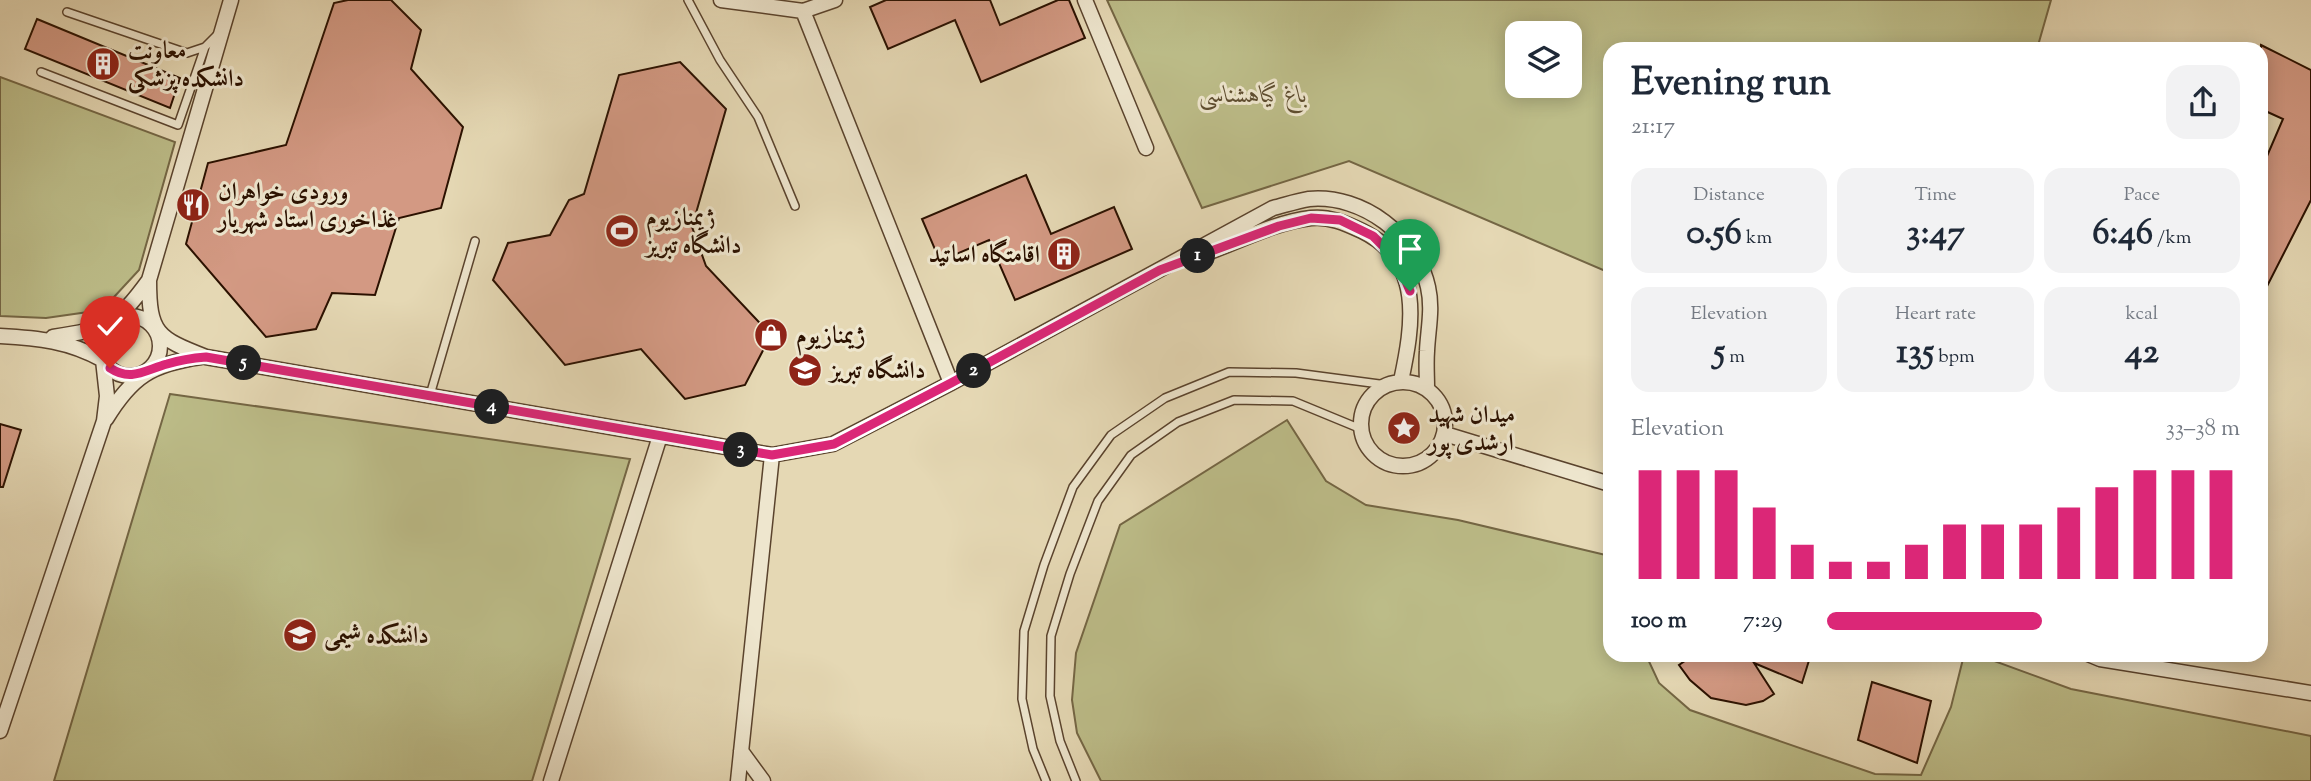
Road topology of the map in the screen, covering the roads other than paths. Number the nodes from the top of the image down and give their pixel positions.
1 (688, 0) edge
2 (721, 0) edge
3 (835, 0) edge
4 (1085, 0) edge
5 (231, 4) edge
6 (803, 11) junction
7 (67, 12) dead end
8 (205, 47) junction
9 (41, 72) dead end
10 (1146, 148) dead end
11 (795, 206) dead end
12 (475, 242) dead end
13 (1160, 270) junction
14 (149, 280) junction
15 (111, 322) junction
16 (155, 329) junction
17 (0, 335) edge
18 (48, 338) junction
19 (206, 357) junction
20 (103, 360) junction
21 (146, 372) junction
22 (951, 383) junction
23 (1394, 383) junction
24 (1427, 388) junction
25 (430, 396) junction
26 (104, 421) junction
27 (1361, 429) junction
28 (1445, 434) junction
29 (660, 436) junction
30 (772, 455) junction
31 (1603, 482) edge
32 (2119, 662) edge
33 (2311, 693) edge
34 (0, 731) edge
35 (741, 751) junction
36 (551, 781) edge
37 (738, 781) edge
38 (763, 781) edge
39 (1046, 781) edge
40 (1076, 781) edge

1 - 11 lane
2 - 6 street
3 - 6 street
4 - 10 street
5 - 8 lane
5 - 14 street
6 - 22 street
7 - 8 lane
8 - 9 lane
12 - 25 lane
13 - 22 street
13 - 23 street
13 - 24 street
14 - 15 street
14 - 16 street
15 - 16 street
15 - 18 street
15 - 20 street
16 - 19 street
16 - 21 street
17 - 18 street
18 - 20 street
19 - 21 street
19 - 25 street
20 - 21 street
20 - 26 street
21 - 26 street
22 - 30 street
23 - 24 street
23 - 27 street
23 - 39 lane
24 - 28 street
25 - 29 street
26 - 34 street
27 - 28 street
27 - 40 lane
28 - 31 street
29 - 30 street
29 - 36 street
30 - 35 street
32 - 33 street
35 - 37 street
35 - 38 street

